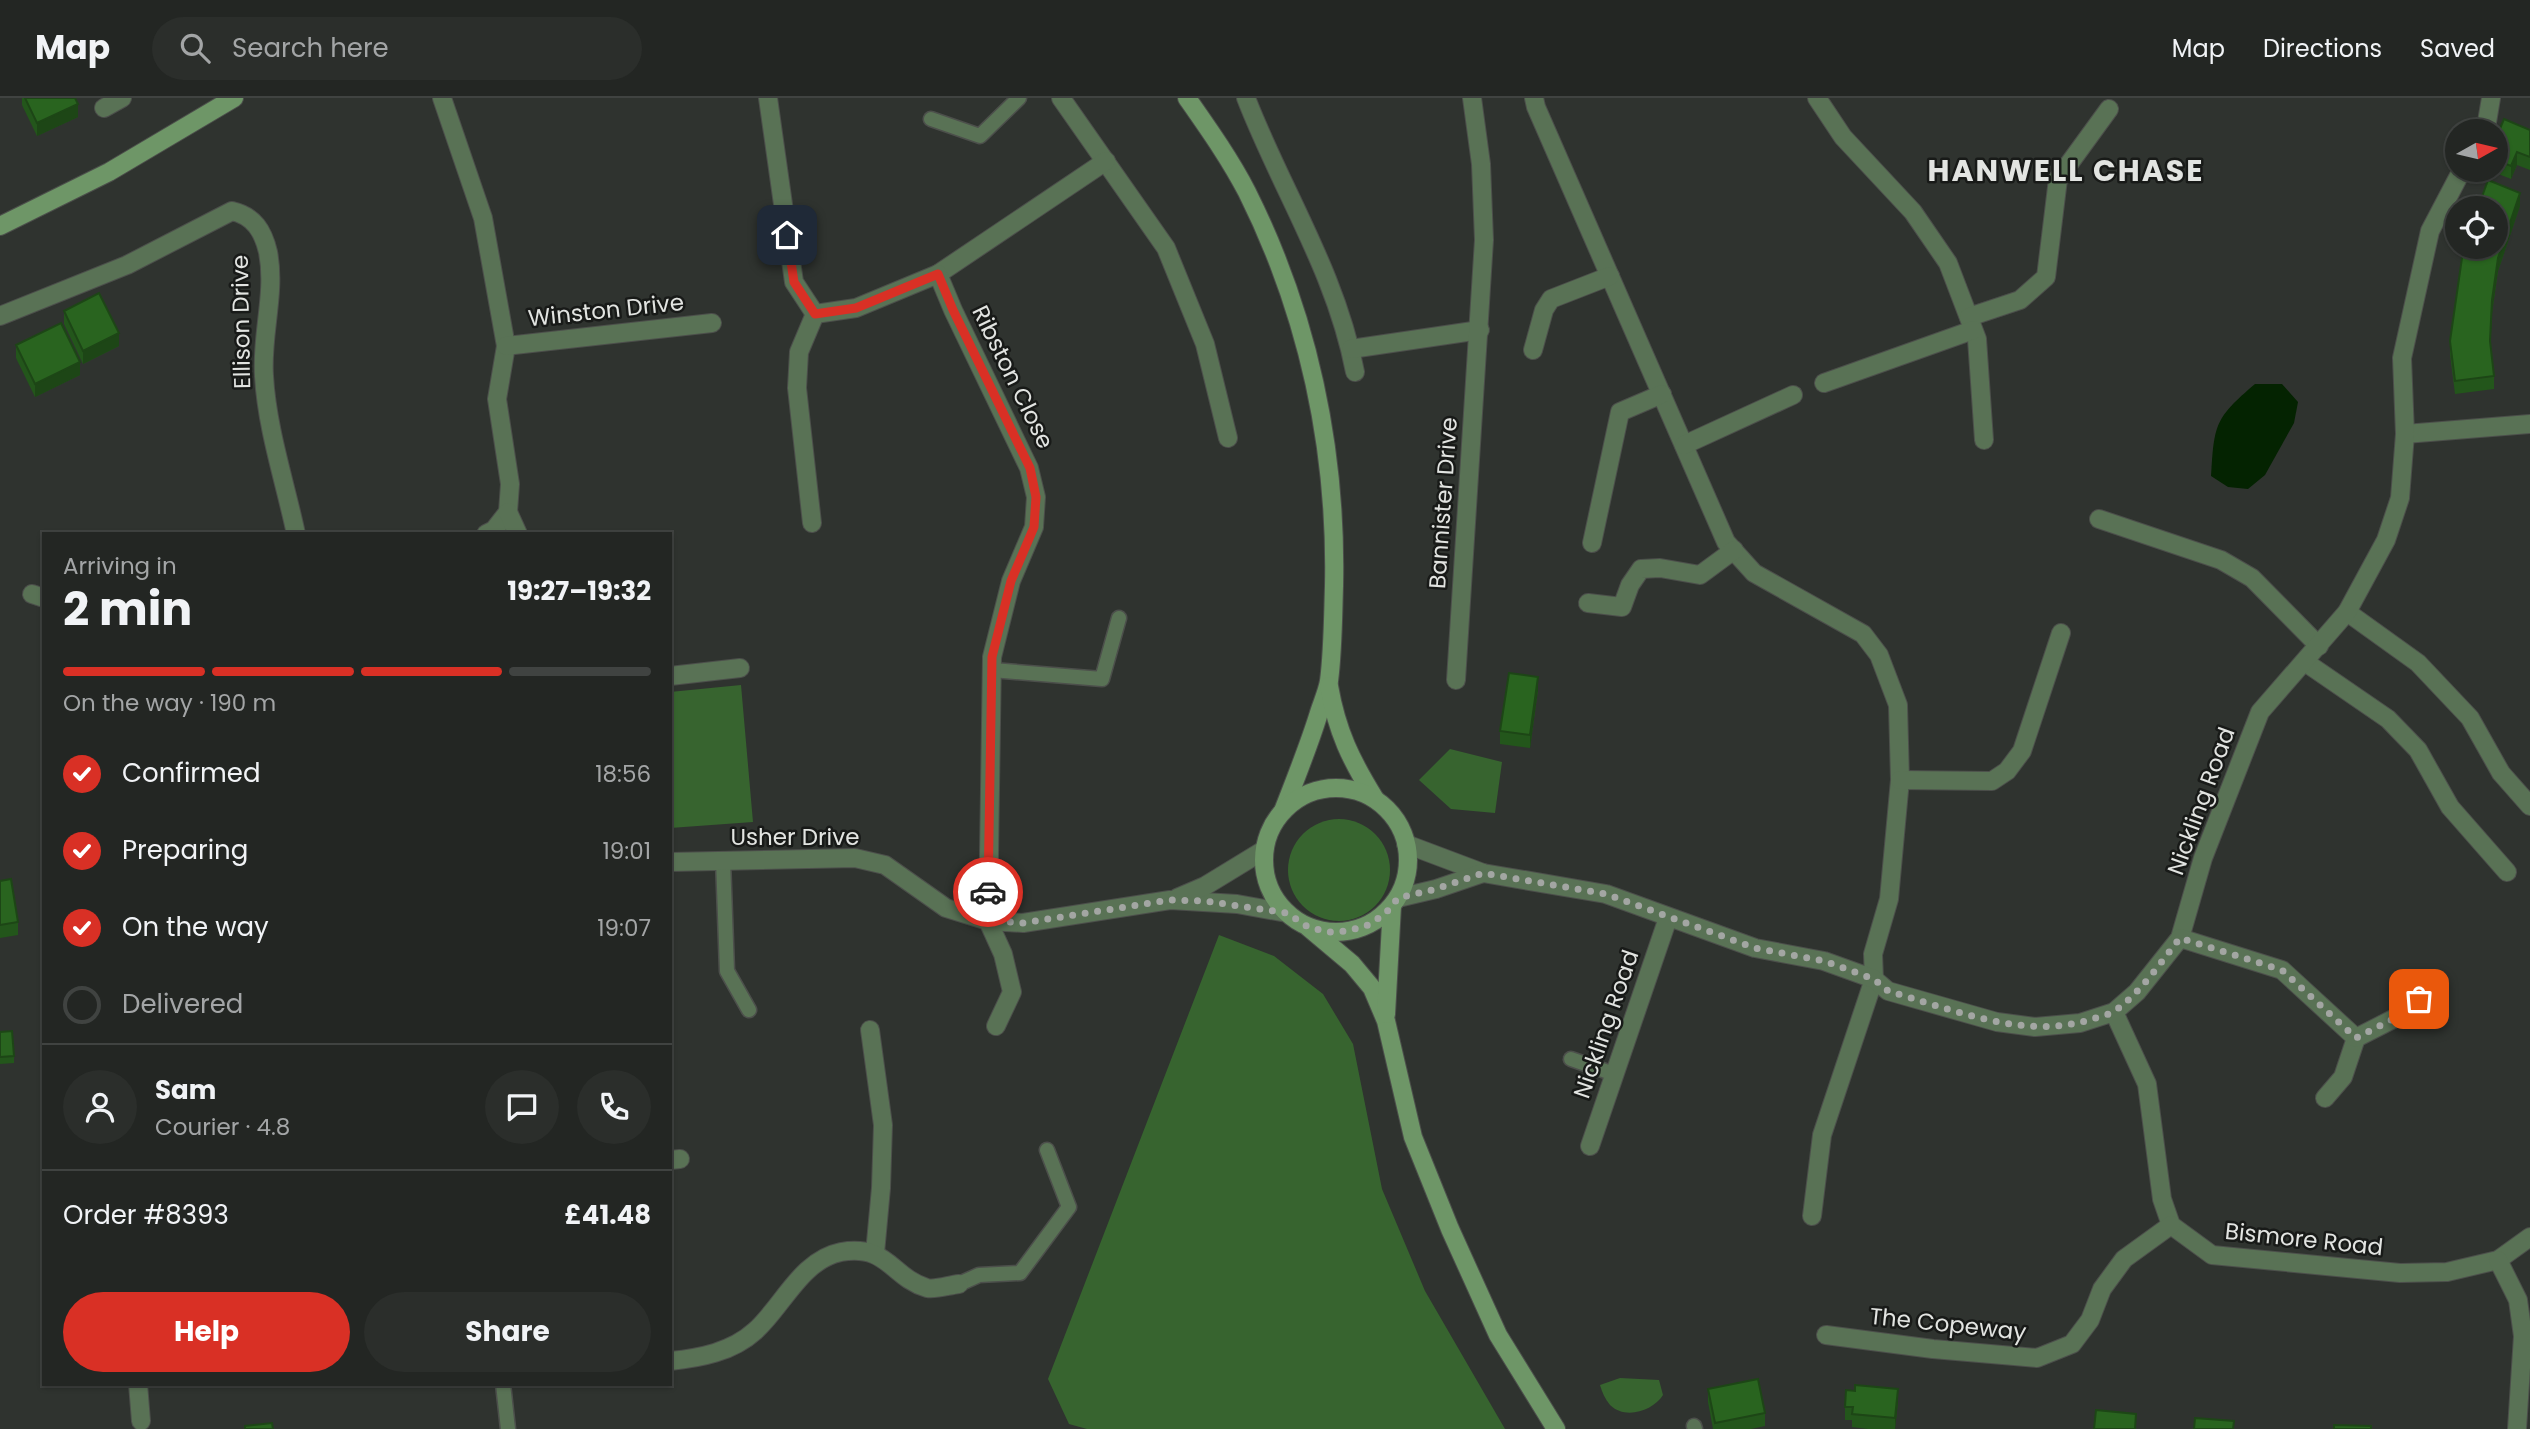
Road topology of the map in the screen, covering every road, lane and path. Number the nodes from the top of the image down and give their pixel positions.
1 (122, 98) edge
2 (234, 98) edge
3 (442, 98) edge
4 (768, 98) edge
5 (1020, 98) edge
6 (1061, 98) edge
7 (1187, 98) edge
8 (1246, 98) edge
9 (1472, 98) edge
10 (1534, 98) edge
11 (1817, 98) edge
12 (2491, 98) edge
13 (104, 108) dead end
14 (2109, 109) dead end
15 (931, 119) dead end
16 (2488, 119) edge
17 (1106, 161) junction
18 (2456, 182) edge
19 (0, 226) edge
20 (938, 274) junction
21 (1610, 275) junction
22 (815, 314) junction
23 (0, 316) edge
24 (712, 323) dead end
25 (1971, 323) junction
26 (1480, 330) junction
27 (506, 346) junction
28 (1350, 349) junction
29 (1533, 350) dead end
30 (1355, 372) dead end
31 (1824, 383) dead end
32 (1662, 394) junction
33 (1793, 395) dead end
34 (2530, 424) edge
35 (2405, 433) junction
36 (1228, 438) dead end
37 (1984, 440) dead end
38 (1684, 444) junction
39 (508, 512) junction
40 (2099, 519) dead end
41 (812, 523) dead end
42 (296, 532) edge
43 (490, 532) edge
44 (517, 532) edge
45 (1592, 543) dead end
46 (1734, 550) junction
47 (1588, 603) dead end
48 (2347, 612) junction
49 (1119, 618) dead end
50 (2061, 633) dead end
51 (2319, 646) junction
52 (2305, 662) junction
53 (740, 668) dead end
54 (992, 670) junction
55 (672, 676) edge
56 (1456, 680) dead end
57 (1328, 683) junction
58 (1900, 780) junction
59 (1375, 799) junction
60 (2530, 806) edge
61 (1283, 811) junction
62 (1406, 844) junction
63 (1265, 850) junction
64 (723, 860) junction
65 (672, 862) edge
66 (2507, 872) dead end
67 (1483, 873) junction
68 (1170, 900) junction
69 (1395, 902) junction
70 (1287, 913) junction
71 (1668, 918) junction
72 (988, 920) junction
73 (1308, 927) junction
74 (2180, 938) junction
75 (1874, 979) junction
76 (2439, 982) dead end
77 (749, 1010) dead end
78 (2114, 1012) junction
79 (1385, 1021) junction
80 (996, 1026) dead end
81 (870, 1030) dead end
82 (2356, 1038) junction
83 (1571, 1059) dead end
84 (1614, 1074) junction
85 (2325, 1098) dead end
86 (1590, 1146) dead end
87 (1047, 1150) dead end
88 (1812, 1216) dead end
89 (2171, 1225) junction
90 (2530, 1237) edge
91 (875, 1253) junction
92 (2498, 1260) junction
93 (959, 1284) joint
94 (1826, 1335) dead end
95 (672, 1361) edge
96 (138, 1386) edge
97 (503, 1386) edge
98 (141, 1421) dead end
99 (508, 1429) edge
100 (1556, 1429) edge
101 (2517, 1429) edge

1 - 13 street
2 - 19 street
3 - 27 street, Winston Drive
4 - 22 street
5 - 15 lane
6 - 17 street
7 - 57 street
8 - 28 street
9 - 26 street, Bannister Drive
10 - 21 street
11 - 25 street
12 - 16 street
14 - 25 street
17 - 20 street
17 - 36 street
18 - 35 street, Nickling Road
20 - 22 street
20 - 54 street, Ribston Close
21 - 29 street
21 - 32 street
22 - 41 street
23 - 42 street, Ellison Drive
24 - 27 street, Winston Drive
25 - 31 street
25 - 37 street
26 - 28 street
26 - 56 street, Bannister Drive
27 - 39 street, Winston Drive
28 - 30 street
32 - 38 street
32 - 45 street
33 - 38 street
34 - 35 street
35 - 48 street, Nickling Road
38 - 46 street
39 - 43 street
39 - 44 street
40 - 51 street
46 - 47 street
46 - 58 street
48 - 51 street, Nickling Road
48 - 60 street
49 - 54 lane
50 - 58 street
51 - 52 street, Nickling Road
52 - 66 street
52 - 74 street, Nickling Road
53 - 55 street
54 - 72 street, Ribston Close
57 - 59 street
57 - 61 street
58 - 75 street
59 - 61 street
59 - 62 street
61 - 63 street
62 - 67 street, Nickling Road
62 - 69 street
63 - 68 street, Usher Drive
63 - 70 street
64 - 65 street, Usher Drive
64 - 72 street, Usher Drive
64 - 77 lane
67 - 69 street, Nickling Road
67 - 71 street, Nickling Road
68 - 70 street, Usher Drive
68 - 72 street, Usher Drive
69 - 73 street
69 - 79 street
70 - 73 street
71 - 75 street, Nickling Road
71 - 84 street, Nickling Road
72 - 80 street
73 - 79 street
74 - 78 street, Nickling Road
74 - 82 street
75 - 78 street, Nickling Road
75 - 88 street
76 - 82 street
78 - 89 street
79 - 100 street
81 - 91 street
82 - 85 street
83 - 84 lane
84 - 86 street, Nickling Road
87 - 93 lane
89 - 92 street, Bismore Road
89 - 94 street, The Copeway
90 - 92 street, Bismore Road
91 - 93 street
91 - 95 street
92 - 101 street
96 - 98 street
97 - 99 lane

